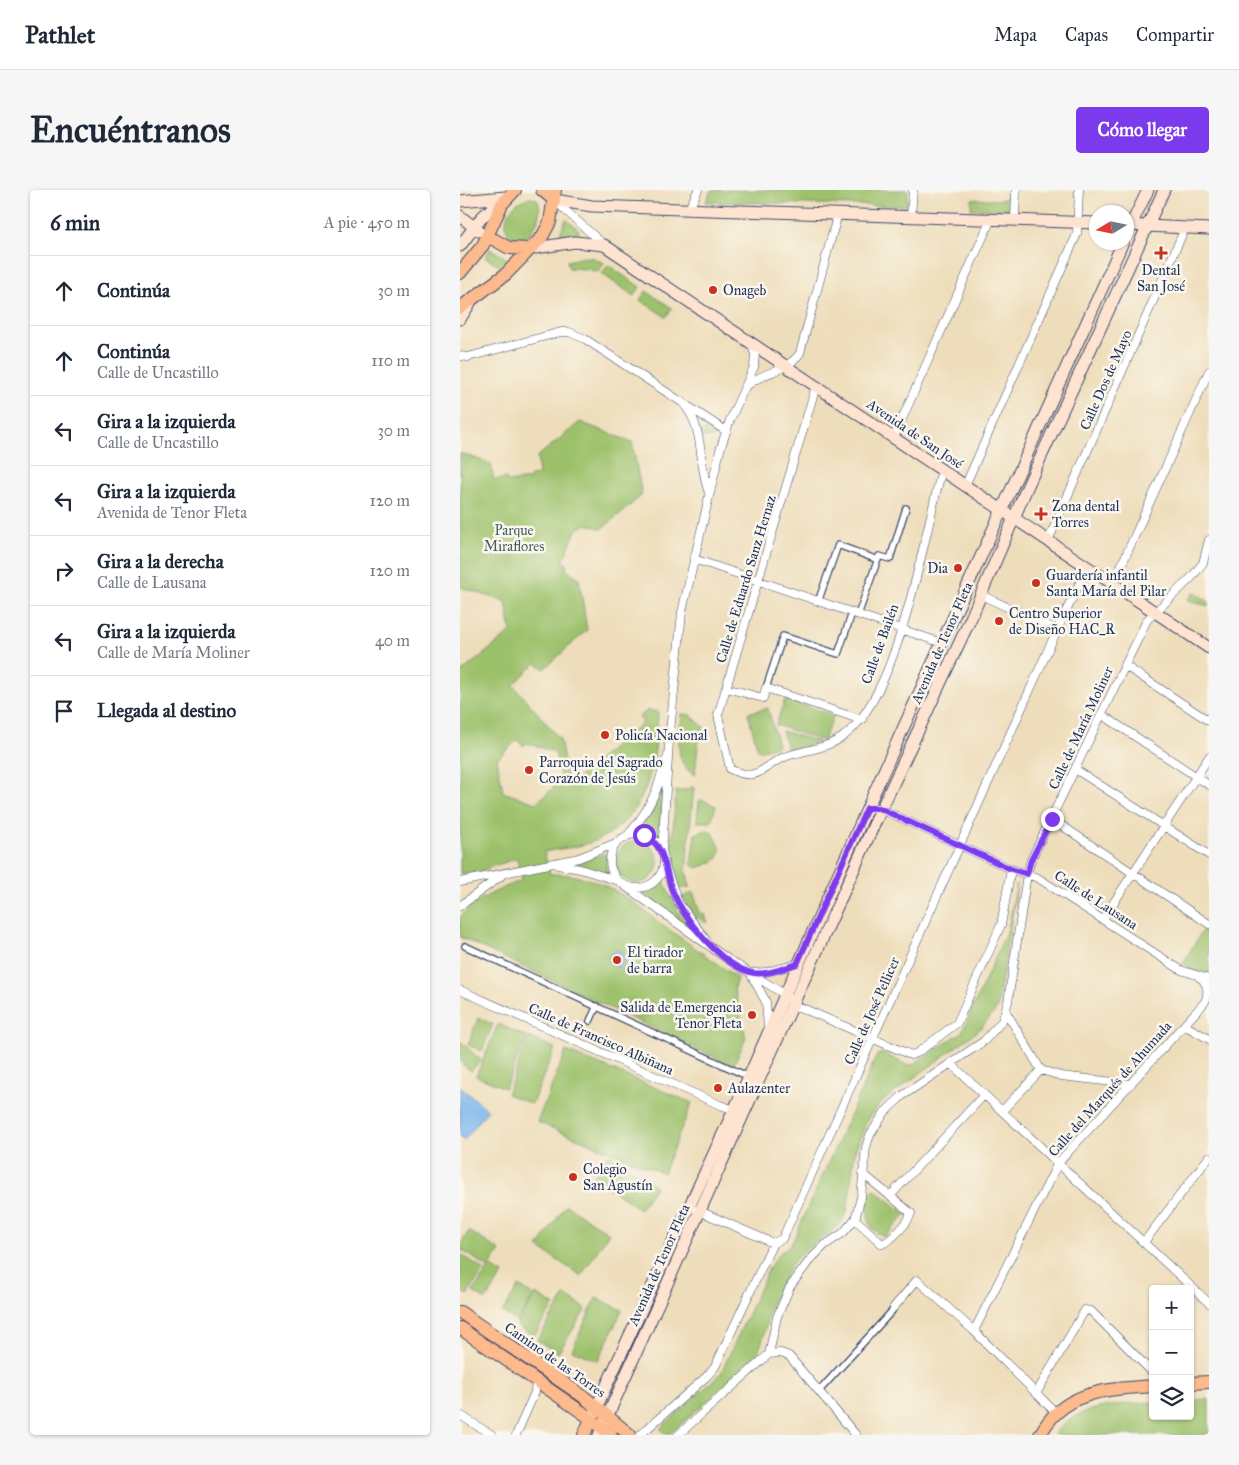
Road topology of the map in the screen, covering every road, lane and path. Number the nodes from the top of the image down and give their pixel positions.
1 (542, 190) edge
2 (698, 190) edge
3 (913, 190) edge
4 (1016, 190) edge
5 (1079, 190) edge
6 (1148, 190) edge
7 (1164, 190) edge
8 (513, 192) edge
9 (554, 195) edge
10 (460, 201) edge
11 (689, 209) junction
12 (838, 213) junction
13 (460, 216) edge
14 (911, 216) junction
15 (1134, 217) edge
16 (991, 219) junction
17 (1015, 219) junction
18 (1078, 222) junction
19 (1089, 223) edge
20 (1148, 225) junction
21 (474, 227) junction
22 (1134, 227) edge
23 (1185, 228) junction
24 (1209, 229) edge
25 (488, 236) junction
26 (604, 245) junction
27 (460, 246) edge
28 (529, 249) junction
29 (1119, 250) edge
30 (460, 273) edge
31 (465, 305) edge
32 (460, 319) edge
33 (751, 343) junction
34 (460, 356) edge
35 (787, 366) junction
36 (1209, 371) edge
37 (816, 386) junction
38 (746, 387) junction
39 (683, 404) junction
40 (712, 422) junction
41 (726, 431) junction
42 (698, 436) junction
43 (894, 437) junction
44 (942, 470) junction
45 (965, 486) junction
46 (709, 494) junction
47 (906, 508) dead end
48 (1002, 512) junction
49 (1014, 520) junction
50 (1209, 540) edge
51 (1048, 541) junction
52 (694, 559) junction
53 (878, 560) junction
54 (1087, 568) junction
55 (758, 582) junction
56 (1113, 584) junction
57 (981, 595) junction
58 (818, 602) junction
59 (1155, 612) junction
60 (855, 614) junction
61 (902, 629) junction
62 (1057, 630) junction
63 (942, 643) junction
64 (1209, 648) edge
65 (1124, 665) junction
66 (726, 688) junction
67 (766, 688) junction
68 (1101, 714) junction
69 (862, 720) junction
70 (1209, 721) edge
71 (669, 742) junction
72 (1209, 757) edge
73 (1075, 769) junction
74 (740, 775) joint
75 (1196, 776) junction
76 (1209, 785) edge
77 (867, 808) junction
78 (882, 809) junction
79 (1052, 819) junction
80 (1164, 826) junction
81 (626, 836) junction
82 (618, 842) junction
83 (961, 845) junction
84 (662, 853) junction
85 (1209, 855) edge
86 (664, 863) junction
87 (551, 864) junction
88 (1011, 869) junction
89 (507, 872) junction
90 (1134, 873) junction
91 (1027, 874) junction
92 (460, 882) edge
93 (622, 883) junction
94 (460, 906) edge
95 (1103, 919) junction
96 (1209, 924) edge
97 (465, 946) dead end
98 (716, 950) junction
99 (797, 964) junction
100 (750, 973) junction
101 (1198, 977) junction
102 (1209, 978) edge
103 (460, 990) edge
104 (784, 994) junction
105 (597, 1006) junction
106 (792, 1006) junction
107 (1006, 1012) junction
108 (590, 1021) dead end
109 (1184, 1025) junction
110 (768, 1032) junction
111 (1209, 1039) edge
112 (872, 1040) junction
113 (950, 1064) junction
114 (1041, 1070) junction
115 (749, 1077) junction
116 (1131, 1084) junction
117 (984, 1095) junction
118 (748, 1108) junction
119 (733, 1110) junction
120 (1002, 1111) junction
121 (1209, 1157) edge
122 (1058, 1163) junction
123 (862, 1173) junction
124 (890, 1196) junction
125 (694, 1210) junction
126 (855, 1219) junction
127 (1144, 1242) junction
128 (773, 1243) junction
129 (1209, 1303) edge
130 (893, 1309) joint
131 (460, 1312) edge
132 (460, 1328) edge
133 (974, 1331) junction
134 (769, 1354) junction
135 (1149, 1369) edge
136 (536, 1380) junction
137 (1209, 1382) edge
138 (1194, 1384) edge
139 (1149, 1386) edge
140 (820, 1390) junction
141 (1037, 1392) junction
142 (596, 1407) junction
143 (1056, 1413) junction
144 (460, 1415) edge
145 (608, 1416) junction
146 (590, 1419) junction
147 (604, 1433) edge
148 (492, 1435) edge
149 (516, 1435) edge
150 (584, 1435) edge
151 (630, 1435) edge
152 (640, 1435) edge
153 (678, 1435) edge
154 (856, 1435) edge
155 (1040, 1435) edge

1 - 9 main road, Avenida de San José
2 - 11 street
3 - 14 street
4 - 17 street
5 - 18 street
6 - 15 main road
7 - 20 main road, Avenida de Tenor Fleta
8 - 10 main road
8 - 21 main road
8 - 25 main road
9 - 11 main road
9 - 26 street, Avenida de San José
9 - 28 main road
11 - 12 main road
12 - 14 main road
12 - 35 street
13 - 21 main road, Avenida de San José
14 - 16 main road
16 - 17 main road
16 - 43 street
17 - 18 main road
18 - 19 main road
18 - 45 street
20 - 22 main road
20 - 23 main road
20 - 49 main road, Avenida de Tenor Fleta
21 - 25 main road, Avenida de San José
21 - 27 main road
23 - 24 main road
23 - 51 street, Calle Dos de Mayo
25 - 28 main road, Avenida de San José
25 - 30 main road
26 - 28 main road, Avenida de San José
26 - 33 main road, Avenida de San José
28 - 31 main road
29 - 48 main road, Avenida de Tenor Fleta
31 - 32 main road
33 - 35 main road, Avenida de San José
33 - 38 street
34 - 39 street
35 - 37 main road, Avenida de San José
35 - 38 street
36 - 56 street
37 - 43 main road, Avenida de San José
37 - 55 street, Calle de Eduardo Sanz Hernaz
38 - 41 street
39 - 40 street
39 - 42 street
40 - 41 street
40 - 42 street
41 - 46 street
42 - 46 street
43 - 44 main road, Avenida de San José
44 - 45 main road, Avenida de San José
44 - 61 street, Calle de Bailén
45 - 48 main road, Avenida de San José
46 - 52 street
47 - 53 street
48 - 49 main road, Avenida de San José
48 - 63 main road, Avenida de Tenor Fleta
49 - 51 main road, Avenida de San José
49 - 57 main road, Avenida de Tenor Fleta
50 - 59 street, Calle de María Moliner
51 - 54 main road, Avenida de San José
52 - 55 street
52 - 71 street
53 - 58 street
53 - 60 street
54 - 56 main road, Avenida de San José
54 - 62 street, Calle de José Pellicer
55 - 58 street
55 - 66 street, Calle de Eduardo Sanz Hernaz
56 - 59 main road, Avenida de San José
57 - 62 street
57 - 78 main road, Avenida de Tenor Fleta
58 - 60 street
59 - 64 main road, Avenida de San José
59 - 65 street, Calle de María Moliner
60 - 61 street
60 - 67 street
61 - 63 street
61 - 69 street, Calle de Bailén
62 - 83 street, Calle de José Pellicer
63 - 77 main road, Avenida de Tenor Fleta
65 - 68 street, Calle de María Moliner
65 - 70 street
66 - 67 street
66 - 74 street, Calle de Eduardo Sanz Hernaz
67 - 69 street
68 - 73 street, Calle de María Moliner
68 - 75 street
69 - 74 street, Calle de Bailén
71 - 81 street
71 - 84 street
72 - 75 street
73 - 79 street, Calle de María Moliner
73 - 80 street
75 - 76 street
75 - 80 street
77 - 78 street, Calle de Lausana
77 - 99 main road, Avenida de Tenor Fleta
78 - 83 street, Calle de Lausana
78 - 106 main road, Avenida de Tenor Fleta
79 - 90 street
79 - 91 street, Calle de María Moliner
80 - 85 street
80 - 90 street
81 - 82 street
81 - 84 street
82 - 87 street
82 - 93 street
83 - 88 street, Calle de Lausana
83 - 112 street, Calle de José Pellicer
84 - 86 street
86 - 93 street
86 - 98 street
87 - 89 street
87 - 93 street
88 - 91 street, Calle de Lausana
88 - 112 street
89 - 92 street
89 - 94 street
90 - 95 street
90 - 96 street
91 - 95 street, Calle de Lausana
91 - 107 street, Calle de María Moliner
93 - 98 street
95 - 101 street, Calle de Lausana
97 - 105 street
98 - 100 street
99 - 100 street
99 - 104 main road, Avenida de Tenor Fleta
100 - 104 street
100 - 110 street
101 - 102 street, Calle de Lausana
101 - 109 street, Calle del Marqués de Ahumada
103 - 119 street, Calle de Francisco Albiñana
104 - 106 street
104 - 110 main road, Avenida de Tenor Fleta
105 - 108 street
105 - 115 street
106 - 112 street
106 - 118 main road, Avenida de Tenor Fleta
107 - 113 street, Calle de María Moliner
107 - 114 street
109 - 111 street
109 - 116 street, Calle del Marqués de Ahumada
110 - 115 main road, Avenida de Tenor Fleta
112 - 128 street, Calle de José Pellicer
113 - 117 street
113 - 123 street, Calle de María Moliner
114 - 116 street
114 - 120 street
115 - 119 main road, Avenida de Tenor Fleta
116 - 122 street, Calle del Marqués de Ahumada
117 - 120 street
117 - 124 street
118 - 119 street
118 - 125 main road, Avenida de Tenor Fleta
119 - 125 main road, Avenida de Tenor Fleta
120 - 122 street
121 - 127 street
122 - 127 street
122 - 133 street, Calle del Marqués de Ahumada
123 - 124 street
123 - 126 street, Calle de María Moliner
124 - 126 street
125 - 128 street
125 - 142 main road, Avenida de Tenor Fleta
125 - 145 main road, Avenida de Tenor Fleta
126 - 134 street
127 - 129 street
128 - 152 street, Calle de José Pellicer
130 - 133 street
130 - 140 street
131 - 142 main road, Camino de las Torres
132 - 136 main road, Camino de las Torres
133 - 141 street
134 - 140 street
134 - 153 street
135 - 141 street
136 - 146 main road, Camino de las Torres
136 - 149 street
137 - 138 main road
139 - 143 main road
140 - 154 street
141 - 143 street
142 - 145 main road, Camino de las Torres
142 - 146 main road, Avenida de Tenor Fleta
143 - 155 main road
144 - 148 street
145 - 147 main road, Avenida de Tenor Fleta
145 - 151 main road, Camino de las Torres
146 - 147 main road, Camino de las Torres
146 - 150 main road, Avenida de Tenor Fleta

